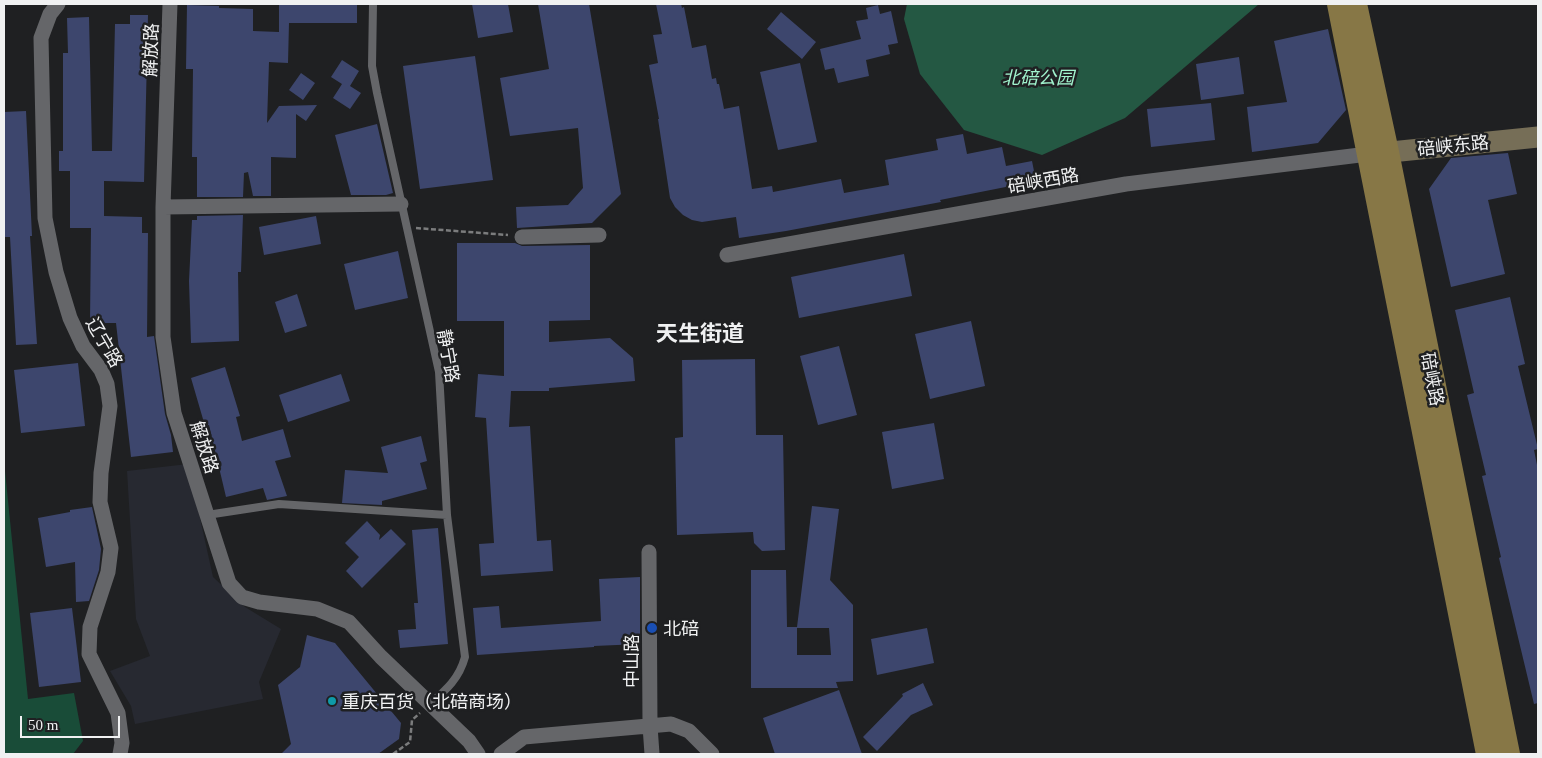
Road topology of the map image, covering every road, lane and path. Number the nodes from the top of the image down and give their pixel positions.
1 (58, 4) edge
2 (170, 4) edge
3 (373, 4) edge
4 (1339, 4) edge
5 (1355, 4) edge
6 (1538, 137) edge
7 (1378, 153) junction
8 (401, 204) junction
9 (163, 207) junction
10 (407, 227) junction
11 (599, 235) dead end
12 (522, 237) joint
13 (727, 254) dead end
14 (207, 515) junction
15 (447, 515) junction
16 (649, 552) dead end
17 (430, 704) junction
18 (650, 726) junction
19 (120, 754) edge
20 (393, 754) edge
21 (478, 754) edge
22 (502, 754) edge
23 (652, 754) edge
24 (712, 754) edge
25 (1488, 754) edge
26 (1508, 754) edge

1 - 19 street, 辽宁路
2 - 9 street, 解放路
3 - 8 lane, 静宁路
4 - 7 main road, 碚峡路
5 - 7 main road, 碚峡路
6 - 7 street, 碚峡东路
7 - 13 street, 碚峡西路
7 - 25 main road, 碚峡路
7 - 26 main road, 碚峡路
8 - 9 street
8 - 10 lane, 静宁路
9 - 14 street, 解放路
10 - 12 path
10 - 15 lane, 静宁路
11 - 12 street
14 - 15 lane
14 - 17 street, 解放路
15 - 17 lane, 静宁路
16 - 18 street, 中山路
17 - 20 path
17 - 21 street, 解放路
18 - 22 street
18 - 23 street, 中山路
18 - 24 street

